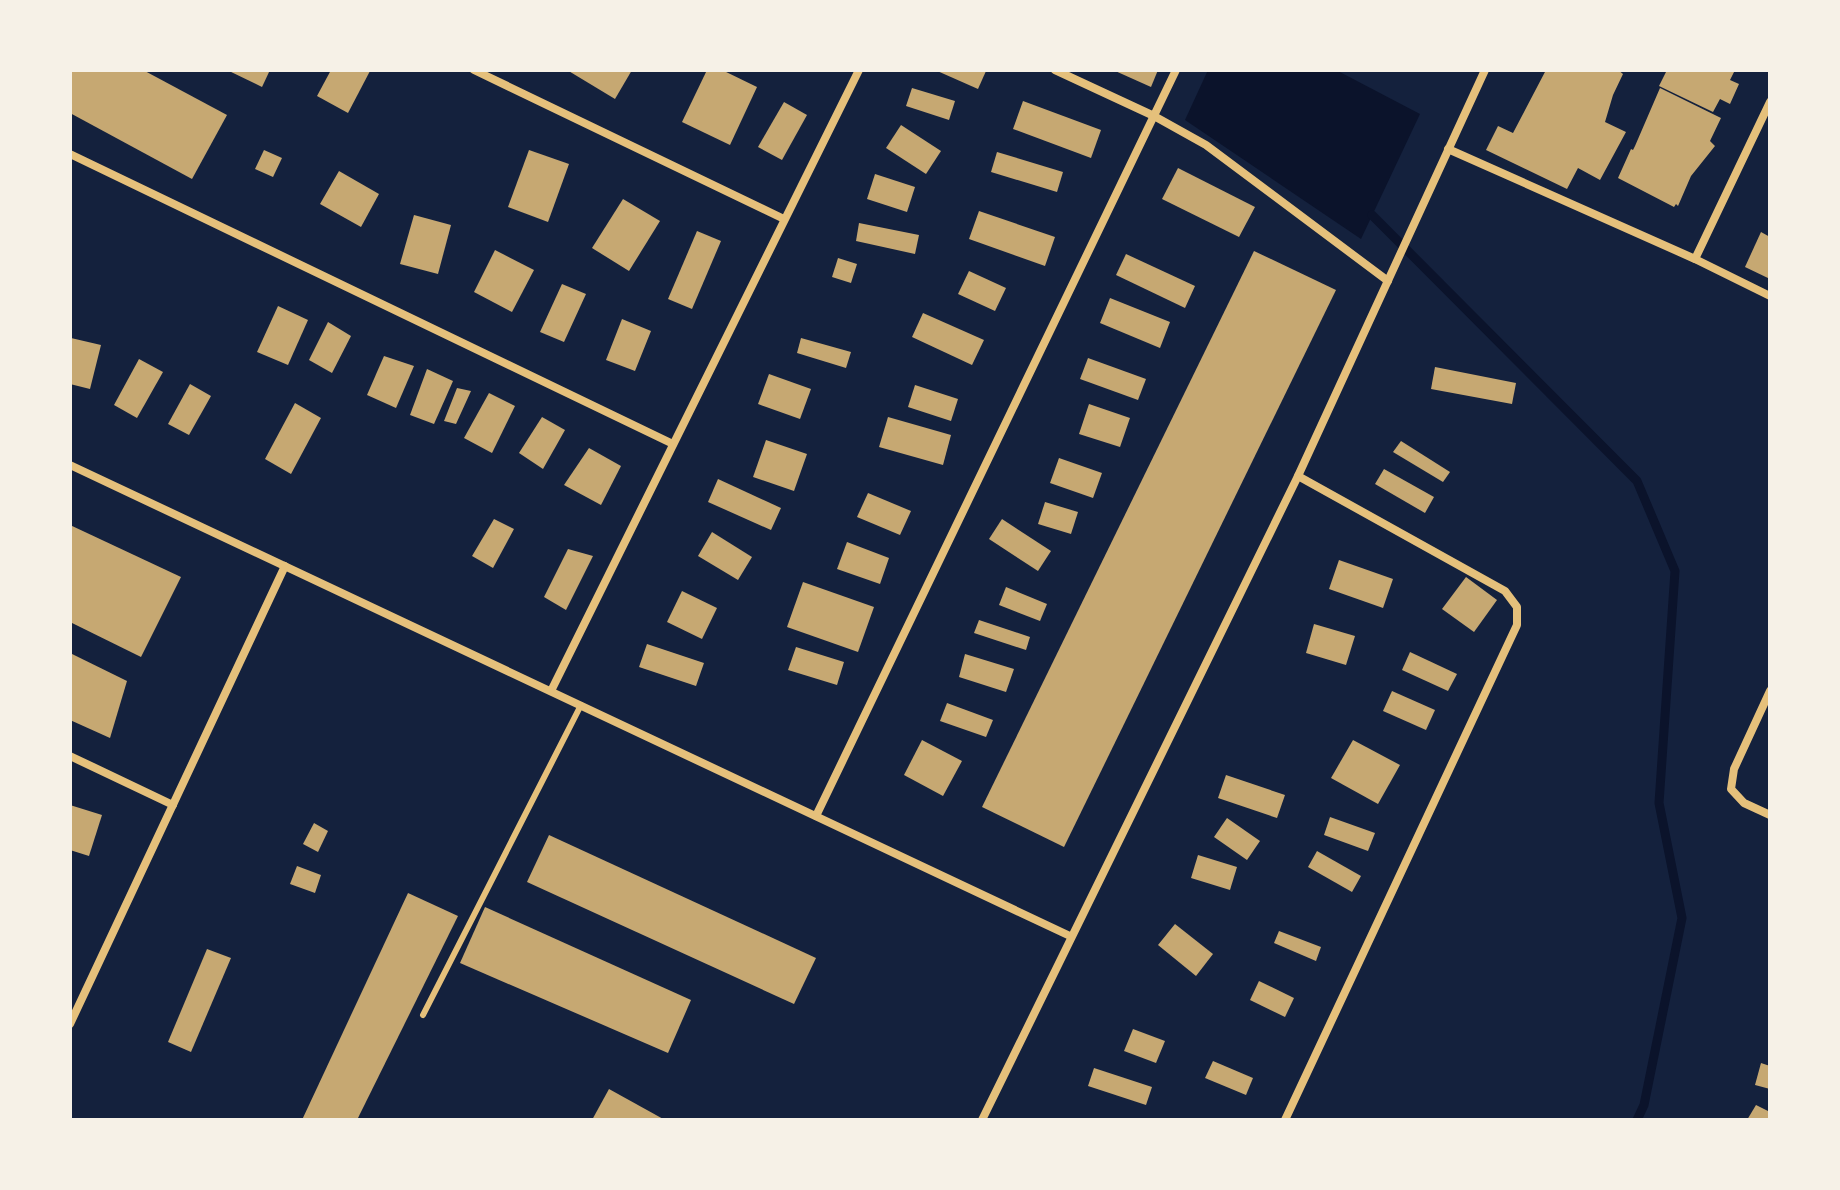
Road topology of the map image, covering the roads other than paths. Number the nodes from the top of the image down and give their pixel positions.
1 (474, 70) edge
2 (859, 70) edge
3 (1055, 70) edge
4 (1176, 70) edge
5 (1485, 70) edge
6 (1770, 102) edge
7 (1154, 116) junction
8 (1448, 149) junction
9 (70, 154) edge
10 (784, 219) junction
11 (1695, 259) junction
12 (1388, 281) junction
13 (1770, 296) edge
14 (673, 444) junction
15 (70, 465) edge
16 (1298, 476) junction
17 (285, 566) junction
18 (551, 691) junction
19 (1770, 691) edge
20 (581, 705) junction
21 (70, 756) edge
22 (173, 805) junction
23 (1770, 815) edge
24 (816, 816) junction
25 (1070, 936) junction
26 (423, 1015) dead end
27 (70, 1024) edge
28 (982, 1120) edge
29 (1285, 1120) edge

1 - 10 street
2 - 10 street
3 - 7 street
4 - 7 street
5 - 8 street
6 - 11 street
7 - 12 street
7 - 24 street
8 - 11 street
8 - 12 street
9 - 14 street
10 - 14 street
11 - 13 street
12 - 16 street
14 - 18 street
15 - 17 street
16 - 25 street
16 - 29 street
17 - 18 street
17 - 22 street
18 - 20 street
19 - 23 street
20 - 24 street
20 - 26 lane
21 - 22 street
22 - 27 street
24 - 25 street
25 - 28 street

